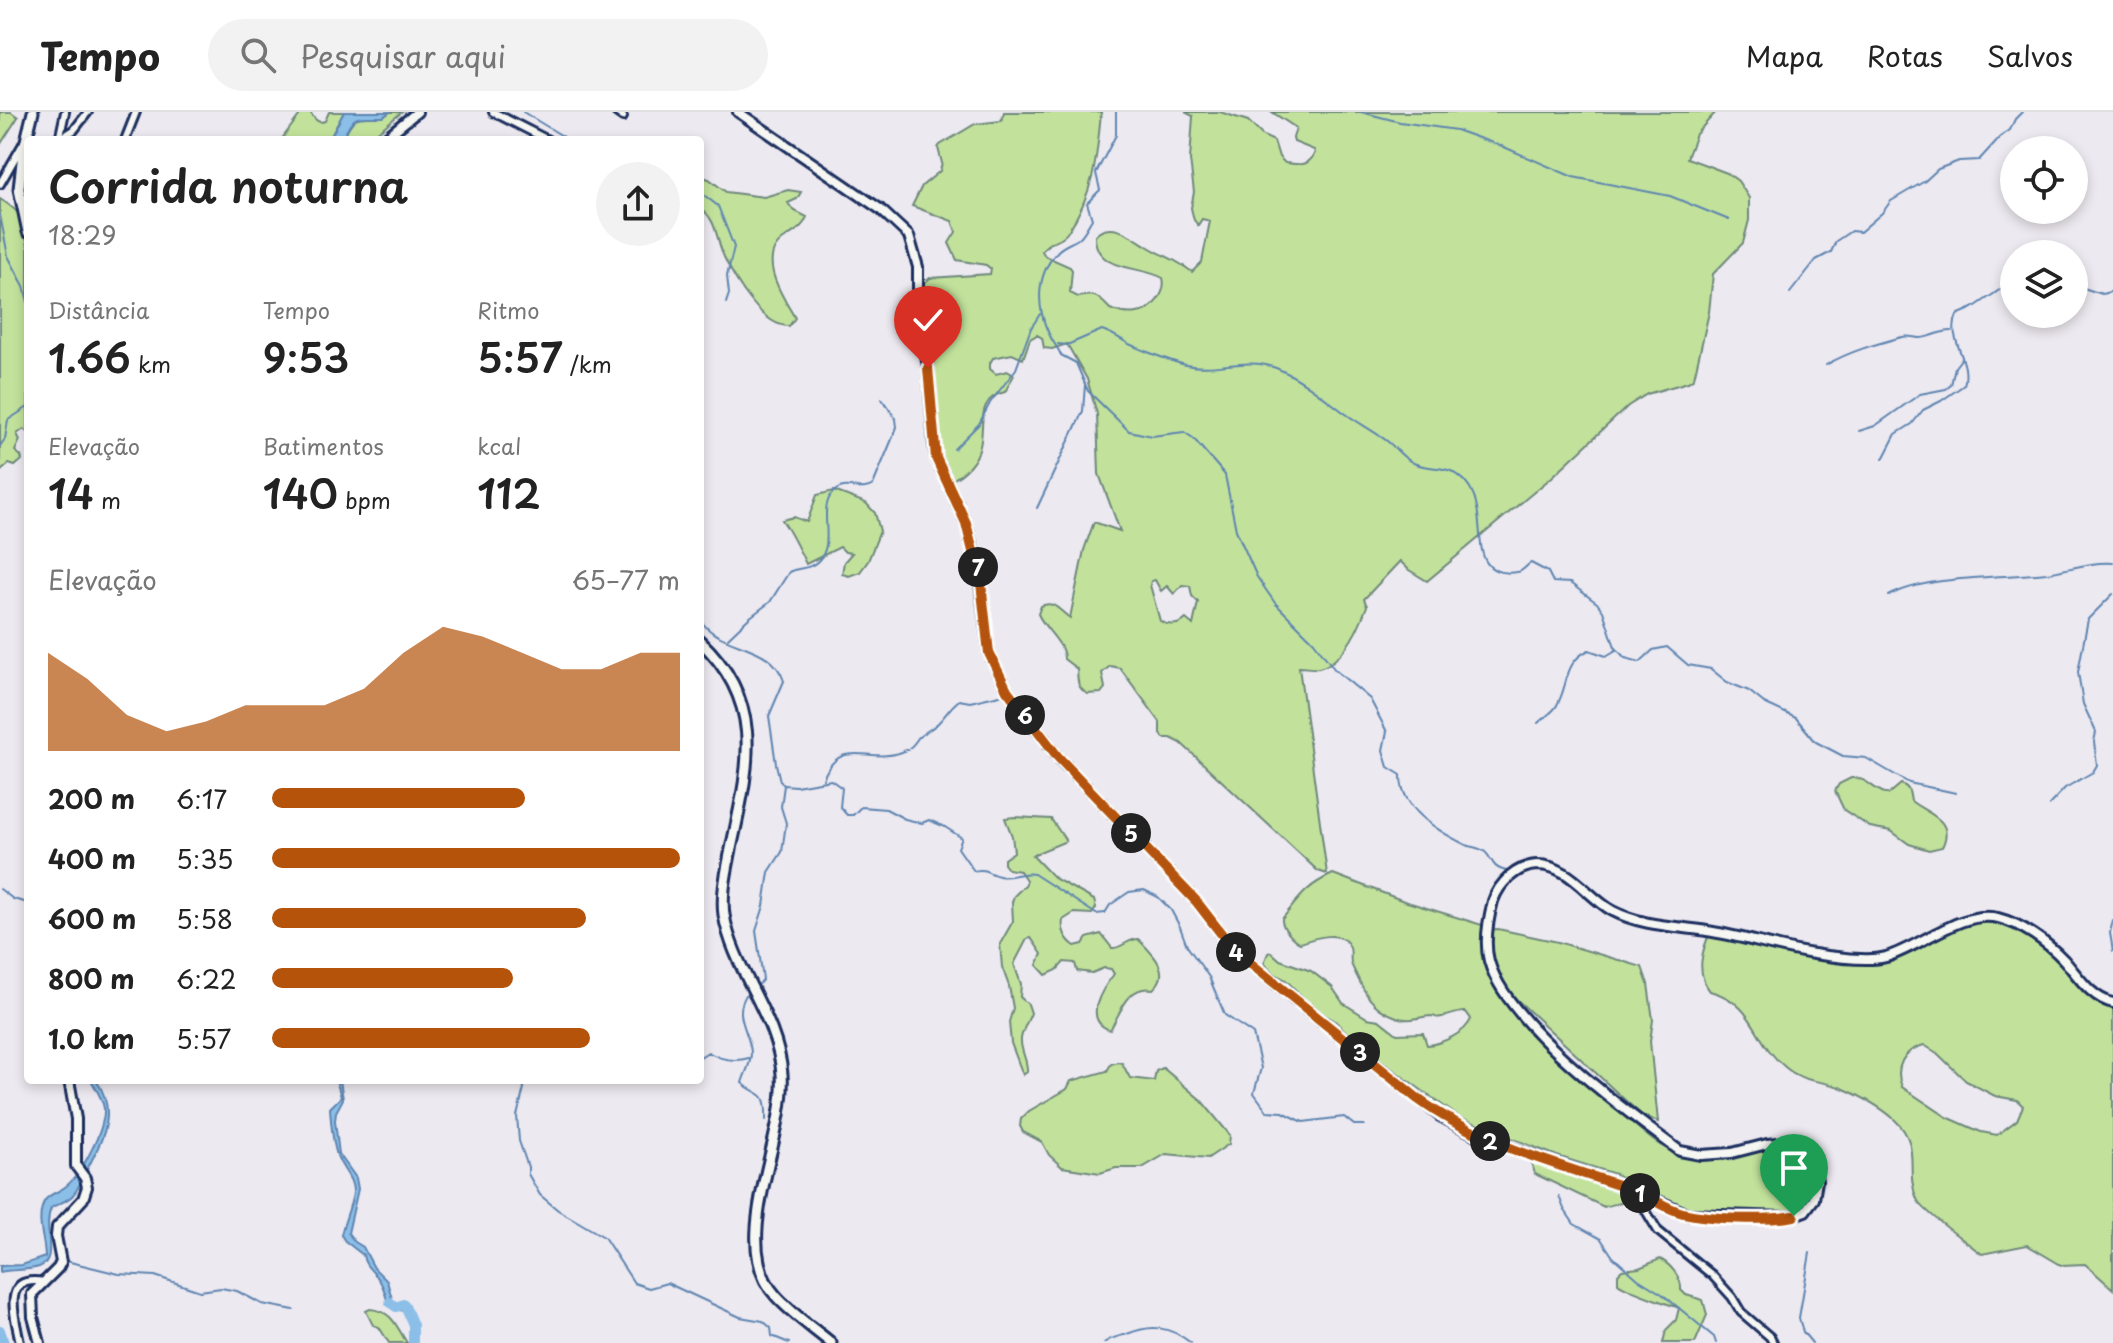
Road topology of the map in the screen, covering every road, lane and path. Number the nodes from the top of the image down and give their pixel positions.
1 (33, 112) edge
2 (65, 112) edge
3 (88, 112) edge
4 (136, 112) edge
5 (417, 112) edge
6 (493, 112) edge
7 (616, 112) edge
8 (738, 112) edge
9 (623, 117) dead end
10 (27, 136) edge
11 (59, 136) edge
12 (64, 136) edge
13 (127, 136) edge
14 (388, 136) edge
15 (540, 136) edge
16 (24, 142) edge
17 (0, 184) edge
18 (704, 645) edge
19 (2113, 1003) edge
20 (70, 1084) edge
21 (1633, 1190) junction
22 (44, 1282) junction
23 (20, 1343) edge
24 (40, 1343) edge
25 (831, 1343) edge
26 (1773, 1343) edge

1 - 10 main road
2 - 11 street
3 - 12 street
4 - 13 street
5 - 14 street
6 - 15 street
7 - 9 street
8 - 21 street
16 - 17 street
18 - 25 main road
19 - 21 street
20 - 22 street
21 - 26 street
22 - 23 street
22 - 24 street

